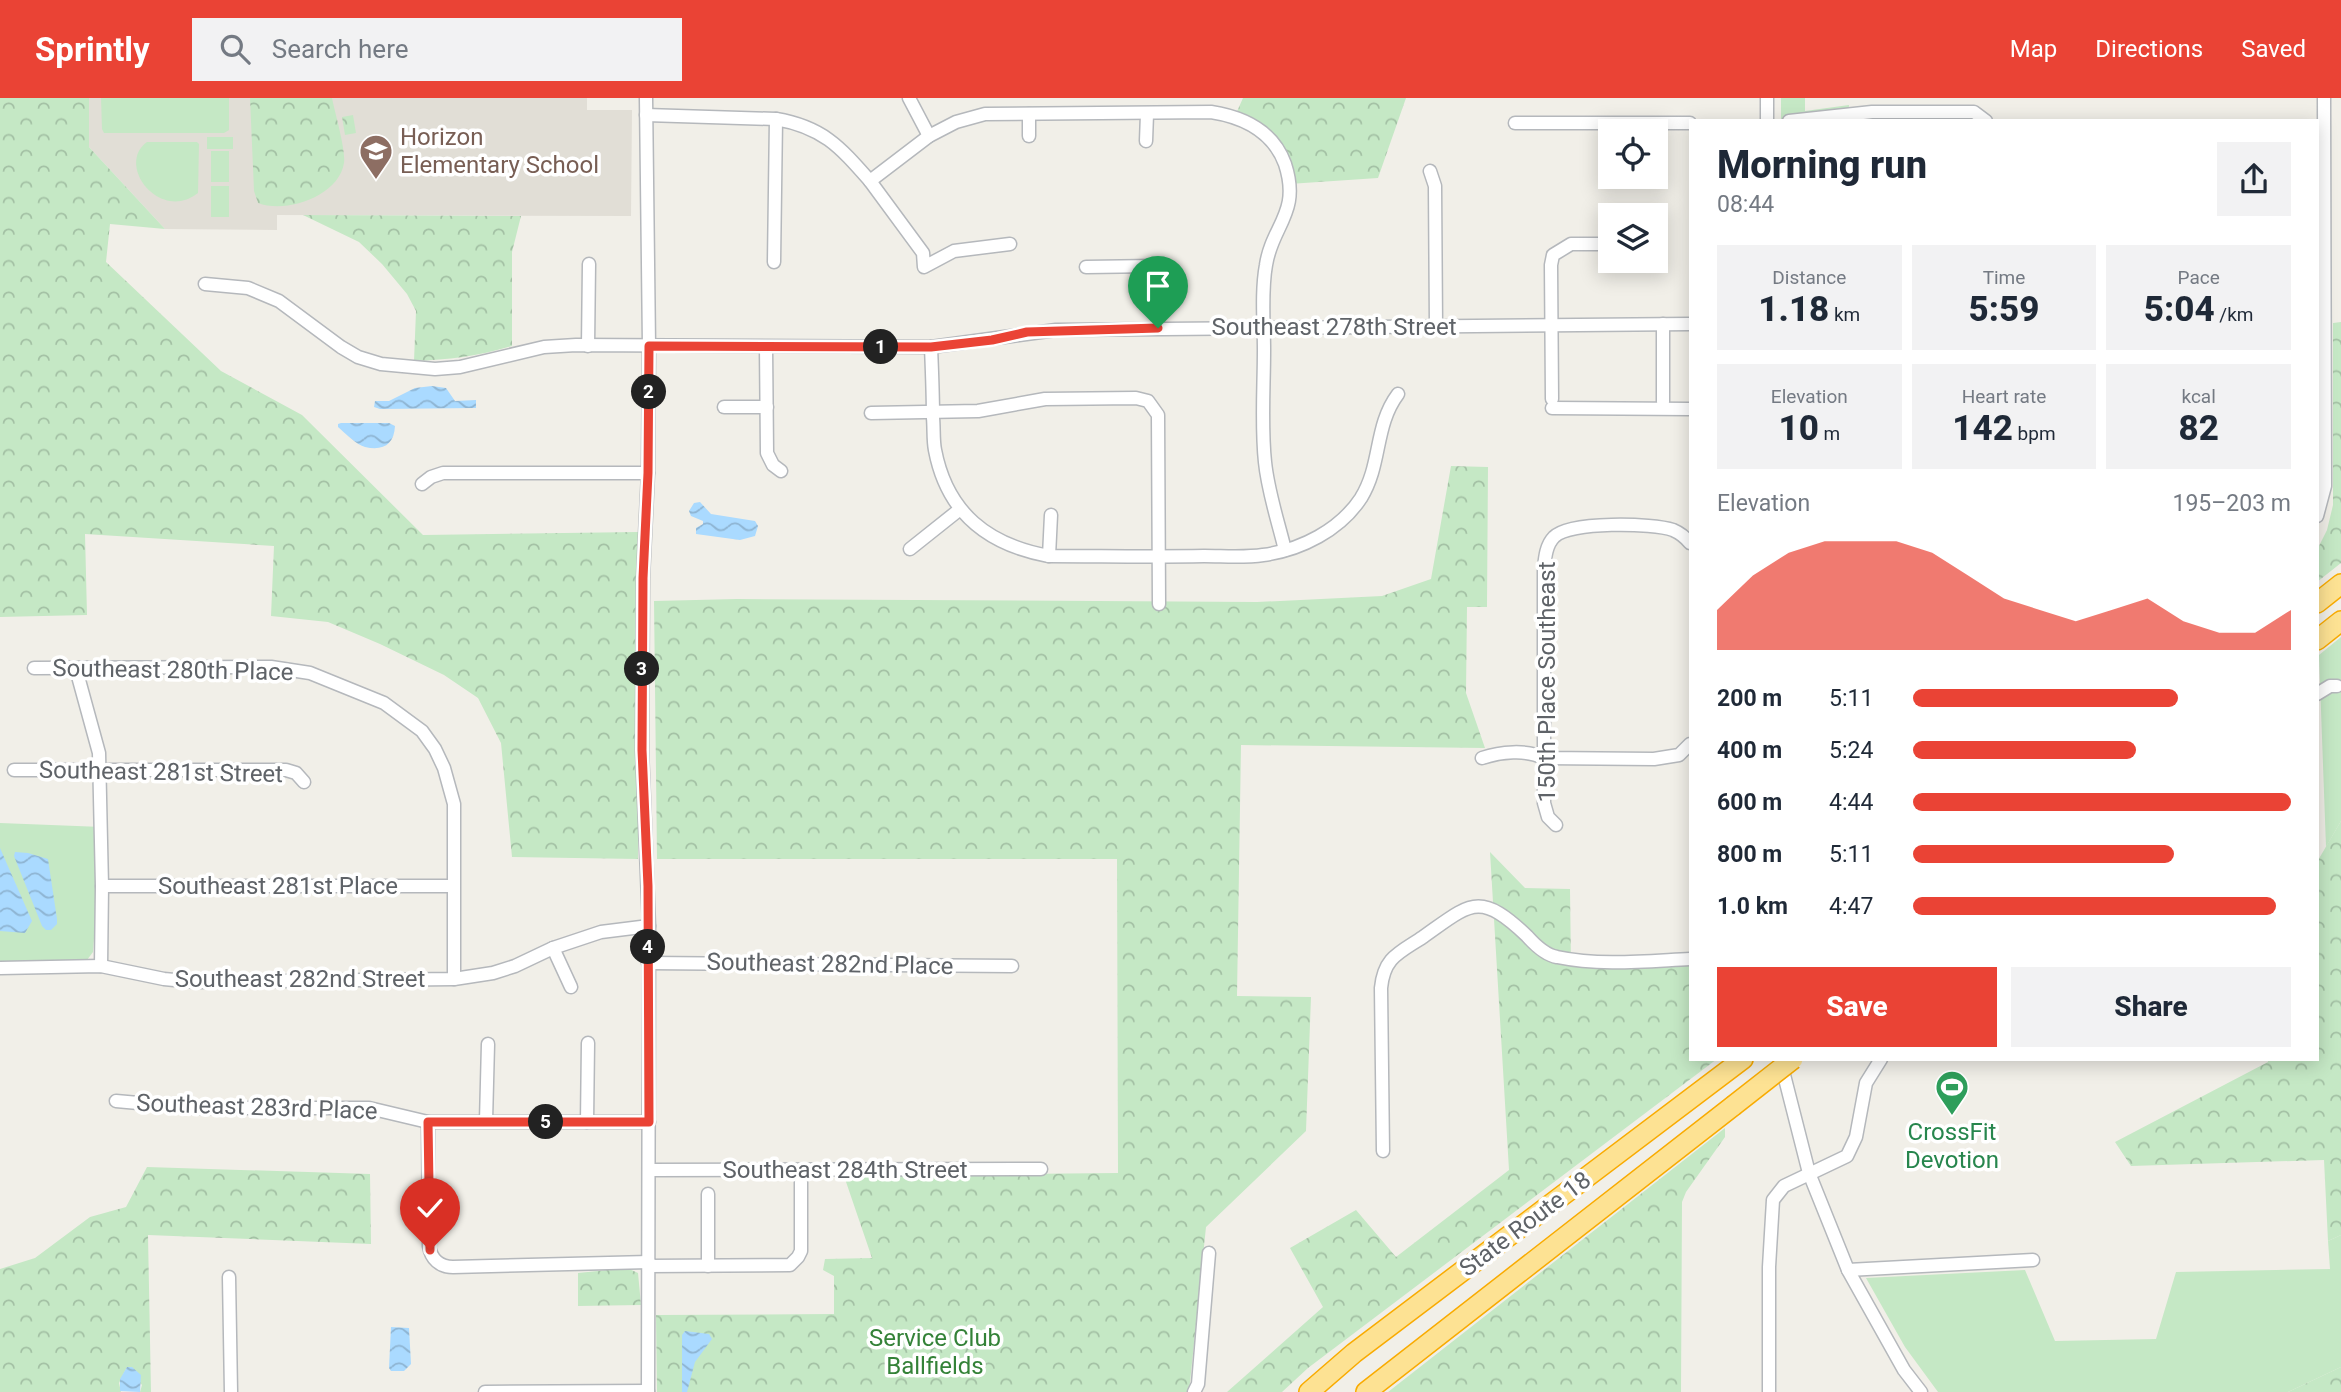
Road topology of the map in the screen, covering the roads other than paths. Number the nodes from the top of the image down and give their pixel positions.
1 (646, 98) edge
2 (909, 98) edge
3 (1767, 98) edge
4 (2324, 98) edge
5 (1029, 114) junction
6 (1147, 114) junction
7 (646, 115) junction
8 (776, 119) junction
9 (1767, 119) edge
10 (1807, 119) edge
11 (1983, 119) edge
12 (1515, 122) dead end
13 (1689, 123) edge
14 (929, 136) junction
15 (1029, 136) dead end
16 (1146, 141) dead end
17 (1430, 171) dead end
18 (870, 181) junction
19 (1010, 244) dead end
20 (1598, 244) edge
21 (2321, 252) edge
22 (774, 262) dead end
23 (589, 264) dead end
24 (1086, 267) dead end
25 (205, 284) dead end
26 (1663, 324) junction
27 (1689, 324) edge
28 (1551, 326) junction
29 (1436, 327) junction
30 (1158, 328) junction
31 (1264, 328) junction
32 (589, 345) junction
33 (649, 346) junction
34 (766, 347) junction
35 (931, 347) junction
36 (1398, 394) dead end
37 (1663, 402) dead end
38 (724, 407) dead end
39 (766, 407) junction
40 (1689, 409) edge
41 (872, 413) dead end
42 (933, 413) junction
43 (781, 471) dead end
44 (648, 473) junction
45 (422, 484) dead end
46 (2319, 508) edge
47 (959, 510) junction
48 (1051, 515) dead end
49 (1688, 541) edge
50 (910, 549) dead end
51 (1285, 550) junction
52 (1049, 556) junction
53 (1158, 557) junction
54 (2341, 584) edge
55 (2319, 601) edge
56 (1160, 604) dead end
57 (2341, 621) edge
58 (2319, 638) edge
59 (34, 668) dead end
60 (76, 669) junction
61 (2337, 686) dead end
62 (2319, 694) edge
63 (1688, 747) edge
64 (1482, 758) dead end
65 (1544, 758) junction
66 (14, 770) dead end
67 (101, 772) junction
68 (304, 782) dead end
69 (1556, 825) dead end
70 (102, 886) junction
71 (453, 886) junction
72 (649, 926) junction
73 (553, 948) junction
74 (1689, 959) edge
75 (648, 962) junction
76 (101, 966) junction
77 (1012, 966) dead end
78 (0, 968) edge
79 (454, 979) junction
80 (571, 987) dead end
81 (588, 1042) dead end
82 (488, 1044) dead end
83 (1781, 1061) edge
84 (1790, 1061) edge
85 (1880, 1061) edge
86 (1736, 1064) edge
87 (116, 1101) dead end
88 (486, 1121) junction
89 (428, 1122) junction
90 (587, 1122) junction
91 (649, 1122) junction
92 (1383, 1152) dead end
93 (1041, 1169) dead end
94 (650, 1170) junction
95 (1809, 1173) junction
96 (801, 1182) dead end
97 (708, 1194) dead end
98 (1209, 1253) dead end
99 (2033, 1260) dead end
100 (649, 1264) junction
101 (708, 1266) junction
102 (1848, 1270) junction
103 (229, 1277) dead end
104 (648, 1391) edge
105 (231, 1392) edge
106 (485, 1392) edge
107 (1194, 1392) edge
108 (1308, 1392) edge
109 (1366, 1392) edge
110 (1769, 1392) edge
111 (1921, 1392) edge

1 - 7 street
2 - 14 street
3 - 9 street
4 - 21 street
5 - 6 street
5 - 14 street
5 - 15 street
6 - 16 street
6 - 31 street
7 - 8 street
7 - 33 street
8 - 18 street
8 - 22 street
10 - 11 street
12 - 13 street
14 - 18 street
17 - 29 street
18 - 19 street
20 - 28 street
21 - 46 street
23 - 32 street
24 - 30 street
25 - 32 street, Southeast 278th Street
26 - 27 street, Southeast 278th Street
26 - 28 street, Southeast 278th Street
26 - 37 street
28 - 29 street, Southeast 278th Street
28 - 40 street
29 - 31 street, Southeast 278th Street
30 - 31 street, Southeast 278th Street
30 - 35 street, Southeast 278th Street
31 - 51 street
32 - 33 street, Southeast 278th Street
33 - 34 street, Southeast 278th Street
33 - 44 street
34 - 35 street, Southeast 278th Street
34 - 39 street
35 - 42 street
36 - 51 street
38 - 39 street
39 - 43 street
41 - 42 street
42 - 47 street
42 - 53 street
44 - 45 street
44 - 72 street
47 - 50 street
47 - 52 street
48 - 52 street
49 - 65 street, 150th Place Southeast
51 - 53 street
52 - 53 street
53 - 56 street
54 - 55 highway
57 - 58 highway
59 - 60 street, Southeast 280th Place
60 - 67 street
60 - 71 street, Southeast 280th Place
61 - 62 street
63 - 65 street
64 - 65 street
65 - 69 street, 150th Place Southeast
66 - 67 street, Southeast 281st Street
67 - 68 street, Southeast 281st Street
67 - 70 street
70 - 71 street, Southeast 281st Place
70 - 76 street
71 - 79 street
72 - 73 street, Southeast 282nd Street
72 - 75 street
73 - 79 street, Southeast 282nd Street
73 - 80 street
74 - 92 street
75 - 77 street, Southeast 282nd Place
75 - 91 street
76 - 78 street, Southeast 282nd Street
76 - 79 street, Southeast 282nd Street
81 - 90 street
82 - 88 street
83 - 95 street
84 - 109 highway, State Route 18, bridge
85 - 95 street
86 - 108 highway, State Route 18
87 - 89 street, Southeast 283rd Place
88 - 89 street, Southeast 283rd Place
88 - 90 street, Southeast 283rd Place
89 - 100 street
90 - 91 street, Southeast 283rd Place
91 - 94 street
93 - 94 street, Southeast 284th Street
94 - 100 street
95 - 102 street
95 - 110 street
96 - 101 street
97 - 101 street
98 - 107 street
99 - 102 street
100 - 101 street
100 - 104 street
102 - 111 street
103 - 105 street
104 - 106 street

